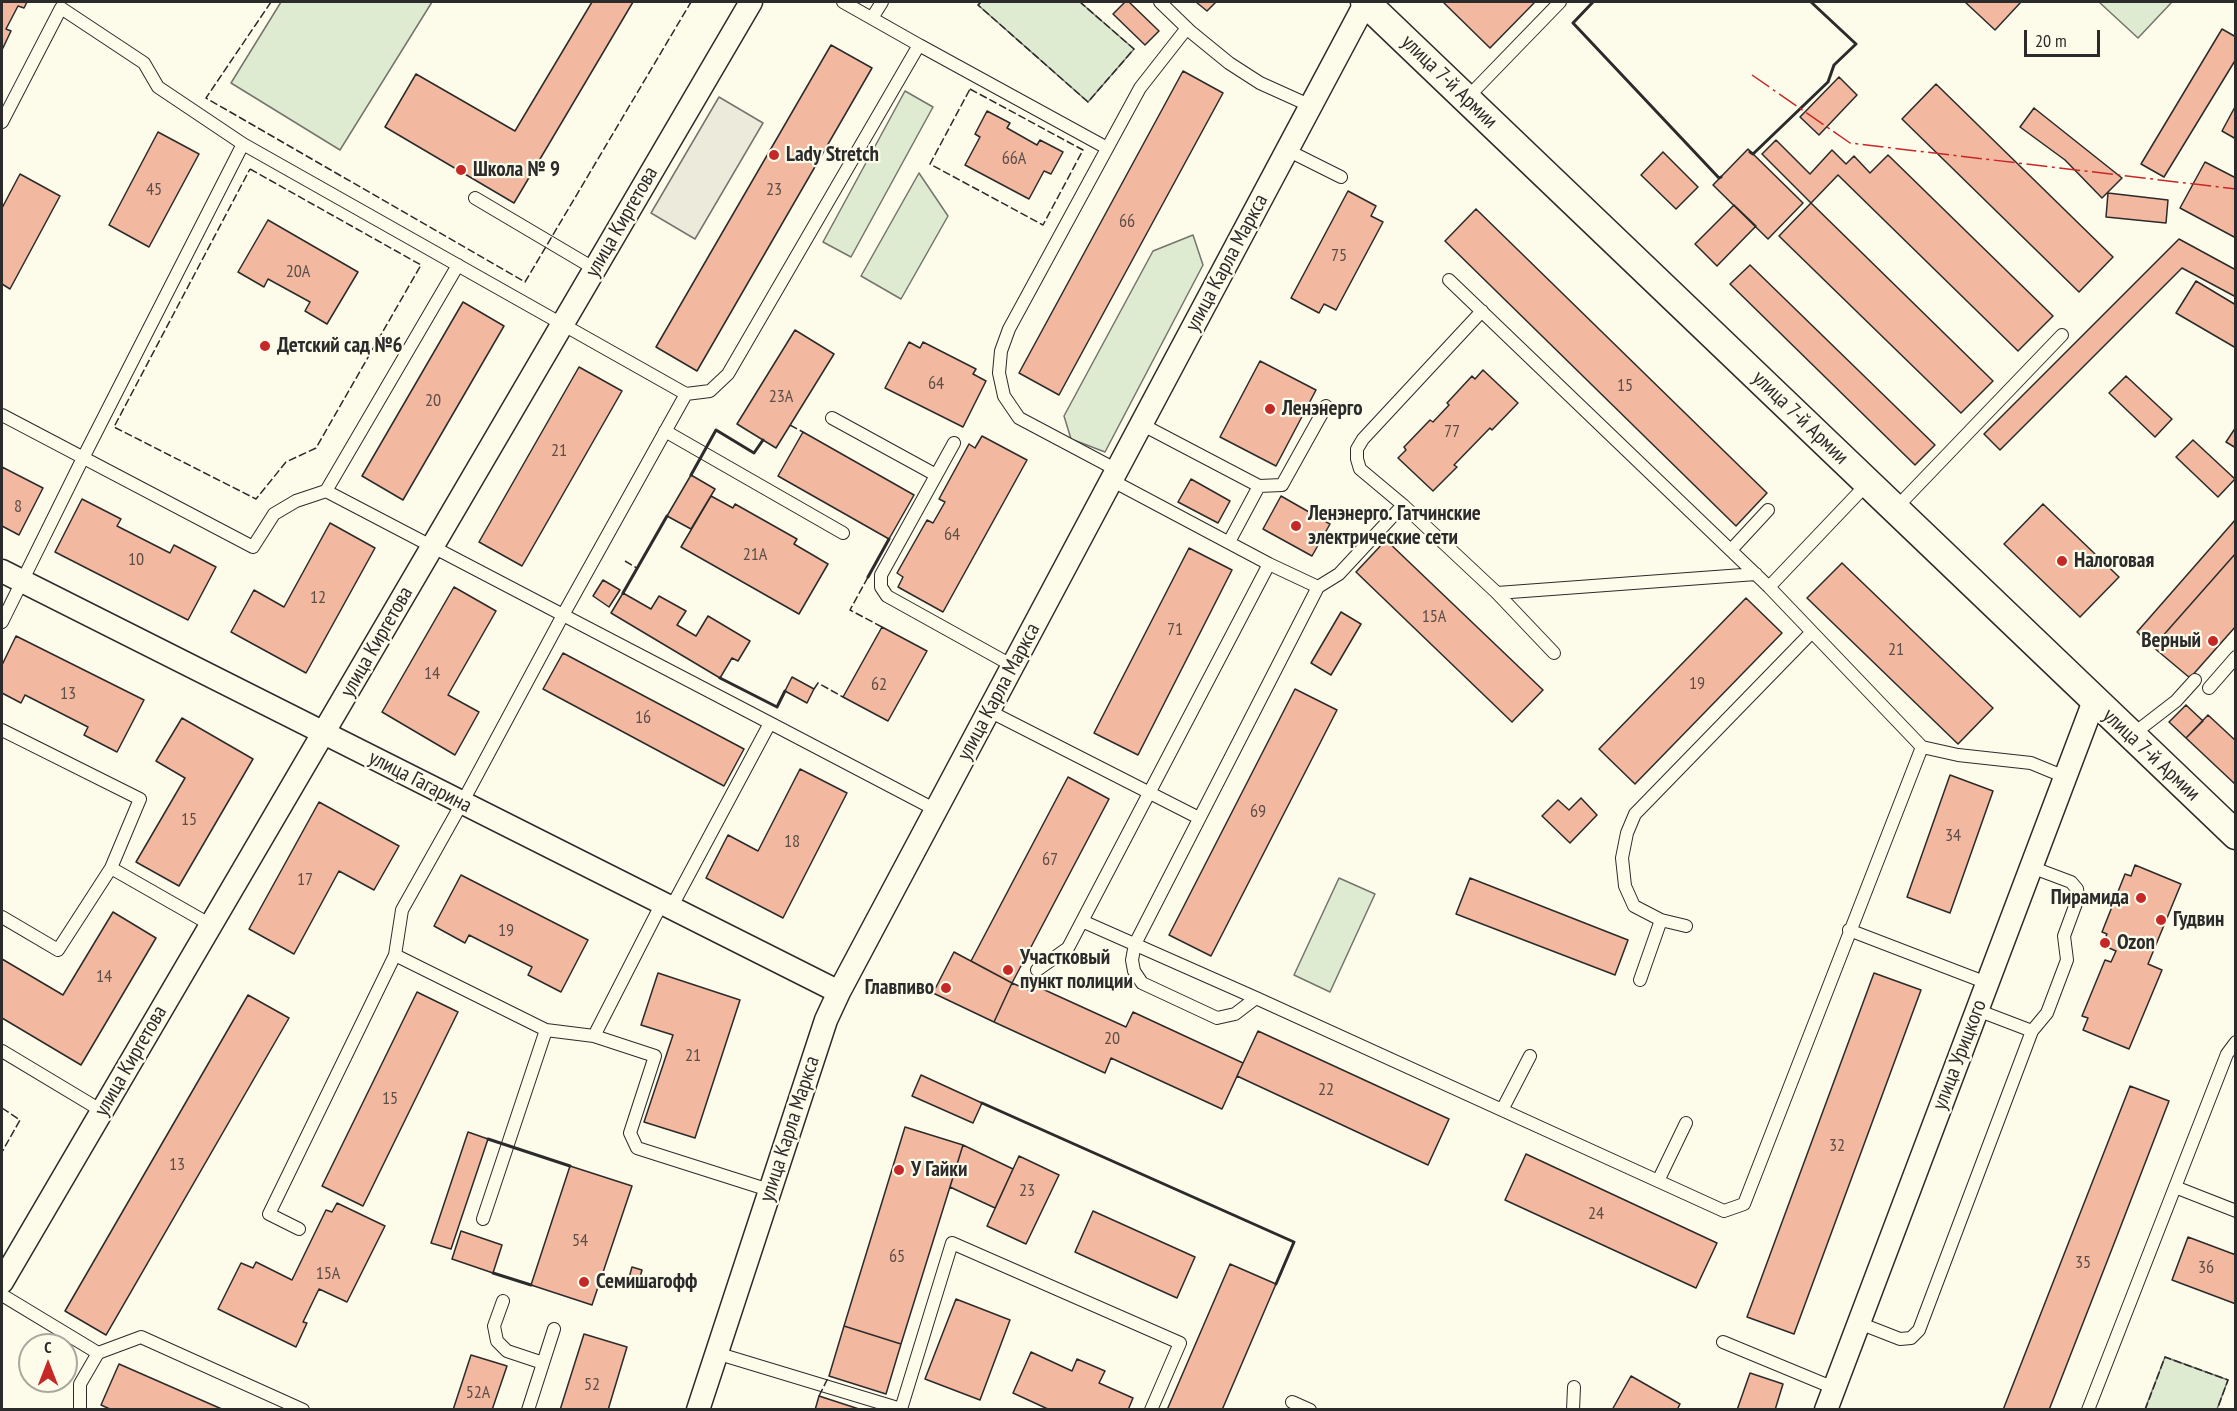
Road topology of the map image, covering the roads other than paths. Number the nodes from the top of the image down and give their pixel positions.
1 (843, 2) edge
2 (882, 2) edge
3 (1160, 2) edge
4 (1366, 2) edge
5 (1560, 2) edge
6 (747, 3) edge
7 (63, 5) edge
8 (872, 18) junction
9 (1187, 28) junction
10 (919, 45) junction
11 (1466, 99) junction
12 (1311, 106) junction
13 (2, 122) edge
14 (243, 144) junction
15 (1107, 148) junction
16 (1287, 150) junction
17 (1341, 177) dead end
18 (475, 198) dead end
19 (458, 265) junction
20 (596, 269) junction
21 (1449, 280) dead end
22 (1482, 311) junction
23 (563, 324) junction
24 (2062, 335) dead end
25 (686, 394) junction
26 (1326, 406) dead end
27 (2, 415) edge
28 (832, 418) dead end
29 (1141, 424) junction
30 (665, 431) junction
31 (954, 443) dead end
32 (83, 458) junction
33 (936, 475) junction
34 (1114, 475) junction
35 (1868, 483) junction
36 (1259, 486) junction
37 (326, 491) junction
38 (1402, 505) junction
39 (1895, 509) junction
40 (1768, 510) dead end
41 (843, 532) dead end
42 (1229, 542) junction
43 (433, 548) junction
44 (1731, 550) junction
45 (1269, 564) junction
46 (2, 571) edge
47 (1756, 574) junction
48 (23, 582) junction
49 (1317, 587) junction
50 (1769, 587) junction
51 (1497, 592) junction
52 (563, 615) junction
53 (2, 622) edge
54 (1812, 632) junction
55 (1554, 653) dead end
56 (2235, 657) edge
57 (1013, 666) junction
58 (2195, 680) dead end
59 (2210, 688) dead end
60 (2094, 701) junction
61 (989, 711) junction
62 (770, 723) junction
63 (2, 730) edge
64 (324, 734) junction
65 (2131, 736) junction
66 (1922, 747) junction
67 (2065, 777) junction
68 (1148, 792) junction
69 (462, 803) junction
70 (936, 810) junction
71 (1199, 818) junction
72 (2235, 833) edge
73 (2031, 867) junction
74 (111, 868) junction
75 (667, 906) junction
76 (2, 917) edge
77 (1661, 920) junction
78 (1082, 921) junction
79 (211, 925) junction
80 (1686, 926) dead end
81 (1849, 930) junction
82 (1134, 944) junction
83 (395, 955) junction
84 (1037, 970) dead end
85 (1640, 980) dead end
86 (1987, 983) junction
87 (839, 992) junction
88 (1256, 998) junction
89 (1977, 1010) junction
90 (546, 1030) junction
91 (2032, 1031) junction
92 (594, 1036) junction
93 (2235, 1042) edge
94 (2, 1052) edge
95 (1530, 1056) dead end
96 (1502, 1110) junction
97 (102, 1111) junction
98 (1686, 1123) dead end
99 (1658, 1181) junction
100 (2175, 1187) junction
101 (769, 1190) junction
102 (2235, 1211) edge
103 (483, 1219) dead end
104 (299, 1229) dead end
105 (2, 1282) edge
106 (2, 1295) edge
107 (503, 1301) dead end
108 (1858, 1323) junction
109 (554, 1329) dead end
110 (1723, 1342) dead end
111 (98, 1353) junction
112 (717, 1353) junction
113 (543, 1363) junction
114 (1574, 1387) dead end
115 (1834, 1388) junction
116 (1292, 1402) dead end
117 (80, 1410) edge
118 (303, 1410) edge
119 (528, 1410) edge
120 (698, 1410) edge
121 (1151, 1410) edge
122 (1310, 1410) edge
123 (1573, 1410) edge
124 (1826, 1410) edge
125 (2088, 1410) edge

1 - 8 lane
2 - 8 lane
3 - 9 lane
4 - 11 street, улица 7-й Армии
4 - 12 street, улица Карла Маркса
5 - 11 lane
6 - 20 street, улица Киргетова
7 - 13 lane
7 - 14 lane
8 - 10 lane
9 - 12 lane
9 - 15 lane
10 - 15 lane
10 - 25 lane
11 - 35 street, улица 7-й Армии
12 - 16 street, улица Карла Маркса
14 - 19 lane
14 - 32 lane
15 - 34 lane
16 - 17 lane
16 - 29 street, улица Карла Маркса
18 - 20 lane
19 - 23 lane
19 - 37 lane
20 - 23 street, улица Киргетова
21 - 22 lane
22 - 38 lane
22 - 44 lane
23 - 25 lane
23 - 43 street, улица Киргетова
24 - 39 lane
25 - 30 lane
26 - 36 lane
27 - 32 lane
28 - 33 lane
29 - 34 street, улица Карла Маркса
29 - 36 lane
30 - 41 lane
30 - 52 lane
31 - 33 lane
32 - 37 lane
32 - 48 lane
33 - 57 lane
34 - 42 lane
34 - 57 street, улица Карла Маркса
35 - 39 street, улица 7-й Армии
35 - 50 lane
36 - 42 lane
37 - 43 lane
38 - 49 lane
38 - 51 lane
39 - 60 street, улица 7-й Армии
40 - 44 lane
42 - 45 lane
43 - 52 lane
43 - 64 street, улица Киргетова
44 - 47 lane
45 - 49 lane
45 - 68 lane
46 - 48 street, улица Гагарина
47 - 50 lane
47 - 51 lane
48 - 53 lane
48 - 64 street, улица Гагарина
49 - 71 lane
50 - 54 lane
51 - 55 lane
52 - 62 lane
52 - 69 lane
54 - 66 lane
54 - 77 lane
56 - 59 lane
57 - 61 street, улица Карла Маркса
58 - 65 lane
60 - 65 street, улица 7-й Армии
60 - 67 street, улица Урицкого
61 - 68 lane
61 - 70 street, улица Карла Маркса
62 - 70 lane
62 - 75 lane
63 - 74 lane
64 - 69 street, улица Гагарина
64 - 79 street, улица Киргетова
65 - 72 street, улица 7-й Армии
66 - 67 lane
66 - 81 lane
67 - 73 street, улица Урицкого
68 - 71 lane
68 - 78 lane
69 - 75 street, улица Гагарина
69 - 83 lane
70 - 87 street, улица Карла Маркса
71 - 82 lane
73 - 86 street, улица Урицкого
73 - 91 lane
74 - 76 lane
74 - 79 lane
75 - 87 street, улица Гагарина
75 - 92 lane
77 - 80 lane
77 - 85 lane
78 - 82 lane
78 - 84 lane
79 - 97 street, улица Киргетова
81 - 86 lane
81 - 99 lane
82 - 88 lane
82 - 88 lane
83 - 90 lane
83 - 104 lane
86 - 89 street, улица Урицкого
87 - 101 street, улица Карла Маркса
88 - 96 lane
89 - 91 lane
89 - 108 street, улица Урицкого
90 - 92 lane
90 - 103 lane
91 - 108 lane
92 - 101 lane
93 - 100 lane
94 - 97 lane
95 - 96 lane
96 - 99 lane
97 - 105 street, улица Киргетова
98 - 99 lane
100 - 102 lane
100 - 125 lane
101 - 112 street, улица Карла Маркса
106 - 111 lane
107 - 113 lane
108 - 115 street, улица Урицкого
109 - 113 lane
110 - 115 lane
111 - 117 lane
111 - 118 lane
112 - 120 street, улица Карла Маркса
112 - 121 lane
113 - 119 lane
114 - 123 lane
115 - 124 street, улица Урицкого
116 - 122 lane

